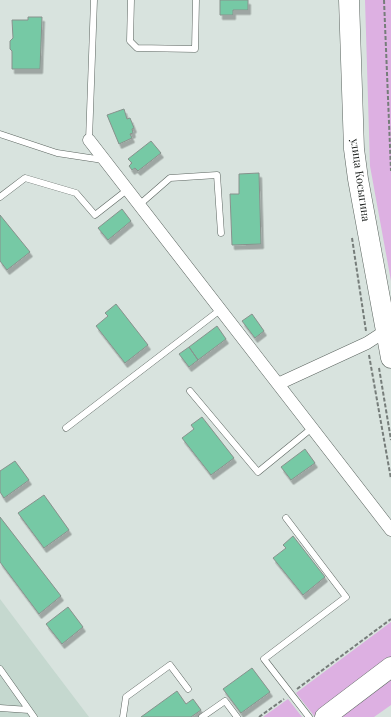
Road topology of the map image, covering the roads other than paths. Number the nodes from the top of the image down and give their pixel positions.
1 (94, 0) edge
2 (131, 0) edge
3 (196, 0) edge
4 (349, 0) edge
5 (0, 134) edge
6 (89, 140) joint
7 (104, 160) junction
8 (127, 190) junction
9 (0, 197) edge
10 (139, 205) junction
11 (221, 233) dead end
12 (220, 310) junction
13 (387, 330) junction
14 (391, 358) edge
15 (278, 384) junction
16 (190, 391) dead end
17 (66, 428) dead end
18 (312, 428) junction
19 (286, 518) dead end
20 (391, 530) edge
21 (391, 667) edge
22 (0, 669) edge
23 (188, 689) dead end
24 (0, 708) edge
25 (29, 710) junction
26 (34, 717) edge
27 (123, 717) edge
28 (202, 717) edge
29 (237, 717) edge
30 (309, 717) edge
31 (326, 717) edge

1 - 6 lane
2 - 3 lane
4 - 13 main road, улица Косыгина
5 - 7 lane
6 - 7 street
7 - 8 street
8 - 9 lane
8 - 10 street
10 - 11 lane
10 - 12 street
12 - 15 street
12 - 17 lane
13 - 14 main road, улица Косыгина
13 - 15 street
15 - 18 street
16 - 18 lane
18 - 20 street
19 - 30 lane
21 - 31 main road
22 - 25 lane
23 - 27 lane
24 - 25 lane
25 - 26 lane
28 - 29 lane

